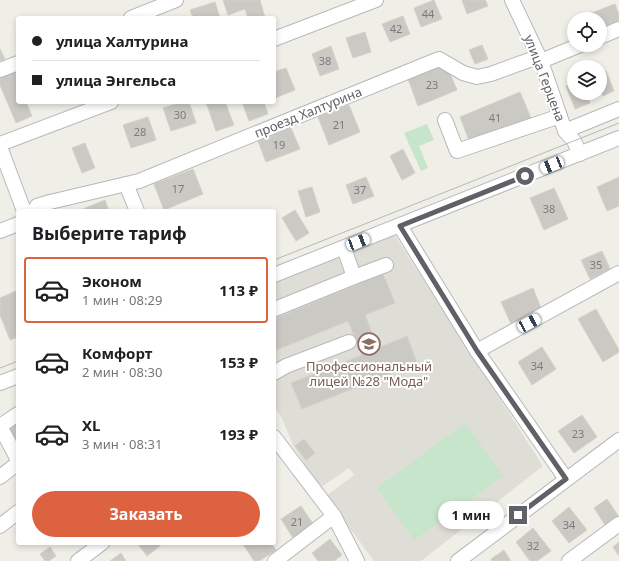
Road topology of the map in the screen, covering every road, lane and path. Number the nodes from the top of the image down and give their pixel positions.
1 (176, 0) edge
2 (376, 0) edge
3 (512, 0) edge
4 (136, 16) edge
5 (619, 29) edge
6 (607, 34) edge
7 (276, 38) edge
8 (567, 50) edge
9 (541, 61) junction
10 (16, 64) edge
11 (0, 70) edge
12 (106, 104) edge
13 (619, 109) edge
14 (560, 116) junction
15 (445, 120) dead end
16 (565, 131) junction
17 (619, 138) edge
18 (0, 144) edge
19 (0, 148) edge
20 (580, 154) junction
21 (126, 184) junction
22 (51, 206) edge
23 (23, 209) edge
24 (35, 209) edge
25 (136, 209) edge
26 (16, 225) edge
27 (400, 226) junction
28 (0, 232) edge
29 (344, 248) junction
30 (386, 265) dead end
31 (276, 274) edge
32 (619, 274) edge
33 (354, 277) junction
34 (276, 309) edge
35 (349, 342) dead end
36 (477, 351) junction
37 (276, 372) edge
38 (16, 377) edge
39 (0, 383) edge
40 (16, 415) edge
41 (0, 426) edge
42 (276, 440) edge
43 (619, 440) edge
44 (16, 456) edge
45 (16, 465) edge
46 (0, 477) edge
47 (566, 479) junction
48 (16, 514) edge
49 (334, 516) junction
50 (619, 524) edge
51 (0, 526) edge
52 (99, 545) edge
53 (78, 561) edge
54 (275, 561) edge
55 (357, 561) edge
56 (458, 561) edge
57 (568, 561) edge

1 - 4 street
2 - 7 street
3 - 9 street, улица Герцена
5 - 6 street
8 - 9 street, проезд Халтурина
9 - 14 street, улица Герцена
9 - 21 street, проезд Халтурина
10 - 11 street
12 - 18 street
13 - 16 street
14 - 15 street
14 - 16 street, улица Герцена
16 - 20 street, улица Герцена
17 - 20 street
19 - 23 street
20 - 27 street
21 - 22 street, проезд Халтурина
21 - 25 street
22 - 24 street, проезд Халтурина
26 - 28 street
27 - 29 street
27 - 36 street
29 - 31 street
29 - 33 street
30 - 33 street
32 - 36 street
33 - 34 street
35 - 37 street
36 - 47 street
38 - 39 street
40 - 41 street
41 - 44 street
42 - 49 street
43 - 47 street
45 - 46 street
47 - 56 street
48 - 51 street
49 - 54 street
49 - 55 street
50 - 57 street
52 - 53 street

